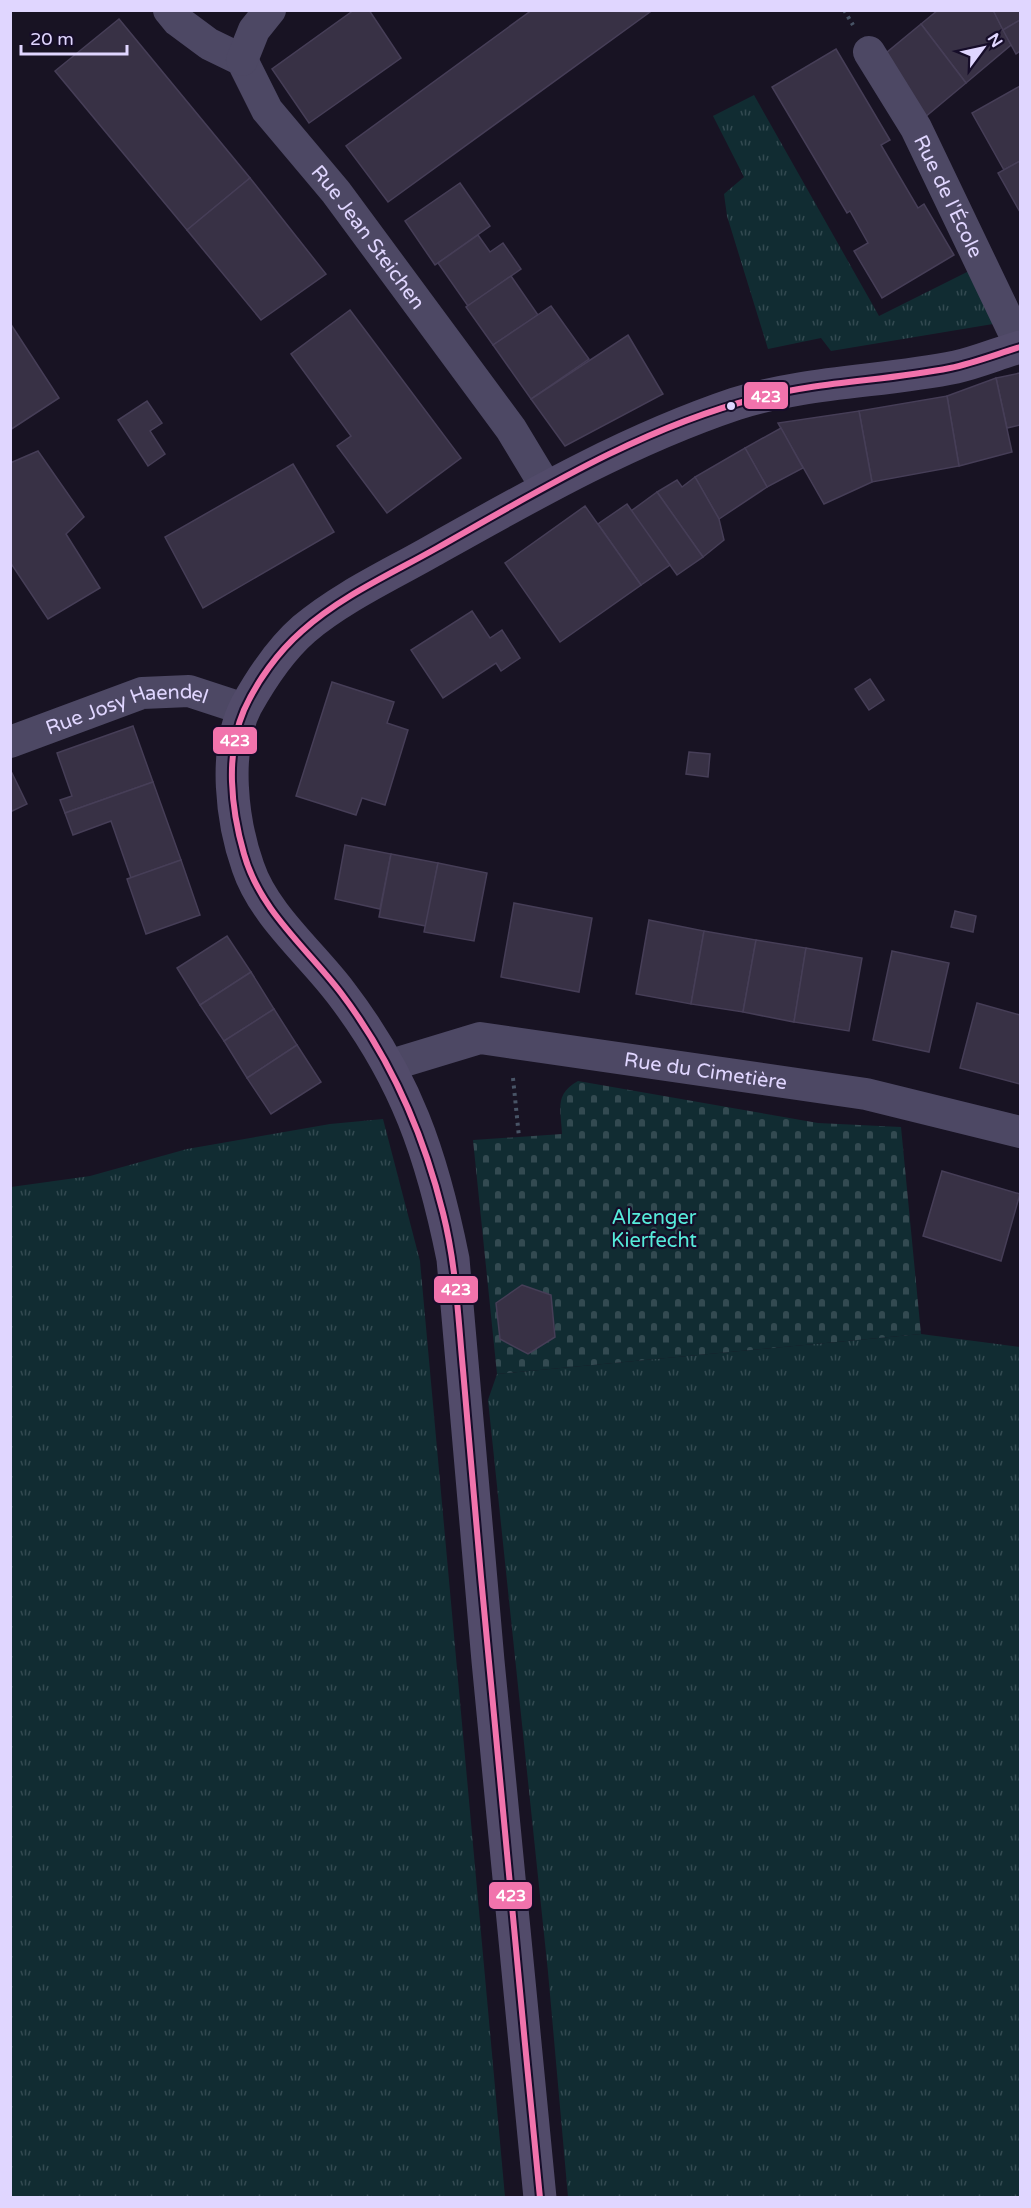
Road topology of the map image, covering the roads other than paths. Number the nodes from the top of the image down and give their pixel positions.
1 (169, 10) edge
2 (270, 10) edge
3 (869, 52) dead end
4 (242, 60) junction
5 (1020, 346) edge
6 (546, 487) junction
7 (244, 709) junction
8 (10, 742) edge
9 (391, 1065) junction
10 (1020, 1132) edge
11 (540, 2198) edge

1 - 4 street
2 - 4 street
3 - 5 street, Rue de l'École
4 - 6 street, Rue Jean Steichen
5 - 6 main road
6 - 7 main road
7 - 8 street, Rue Josy Haendel
7 - 9 main road
9 - 10 street, Rue du Cimetière
9 - 11 main road

